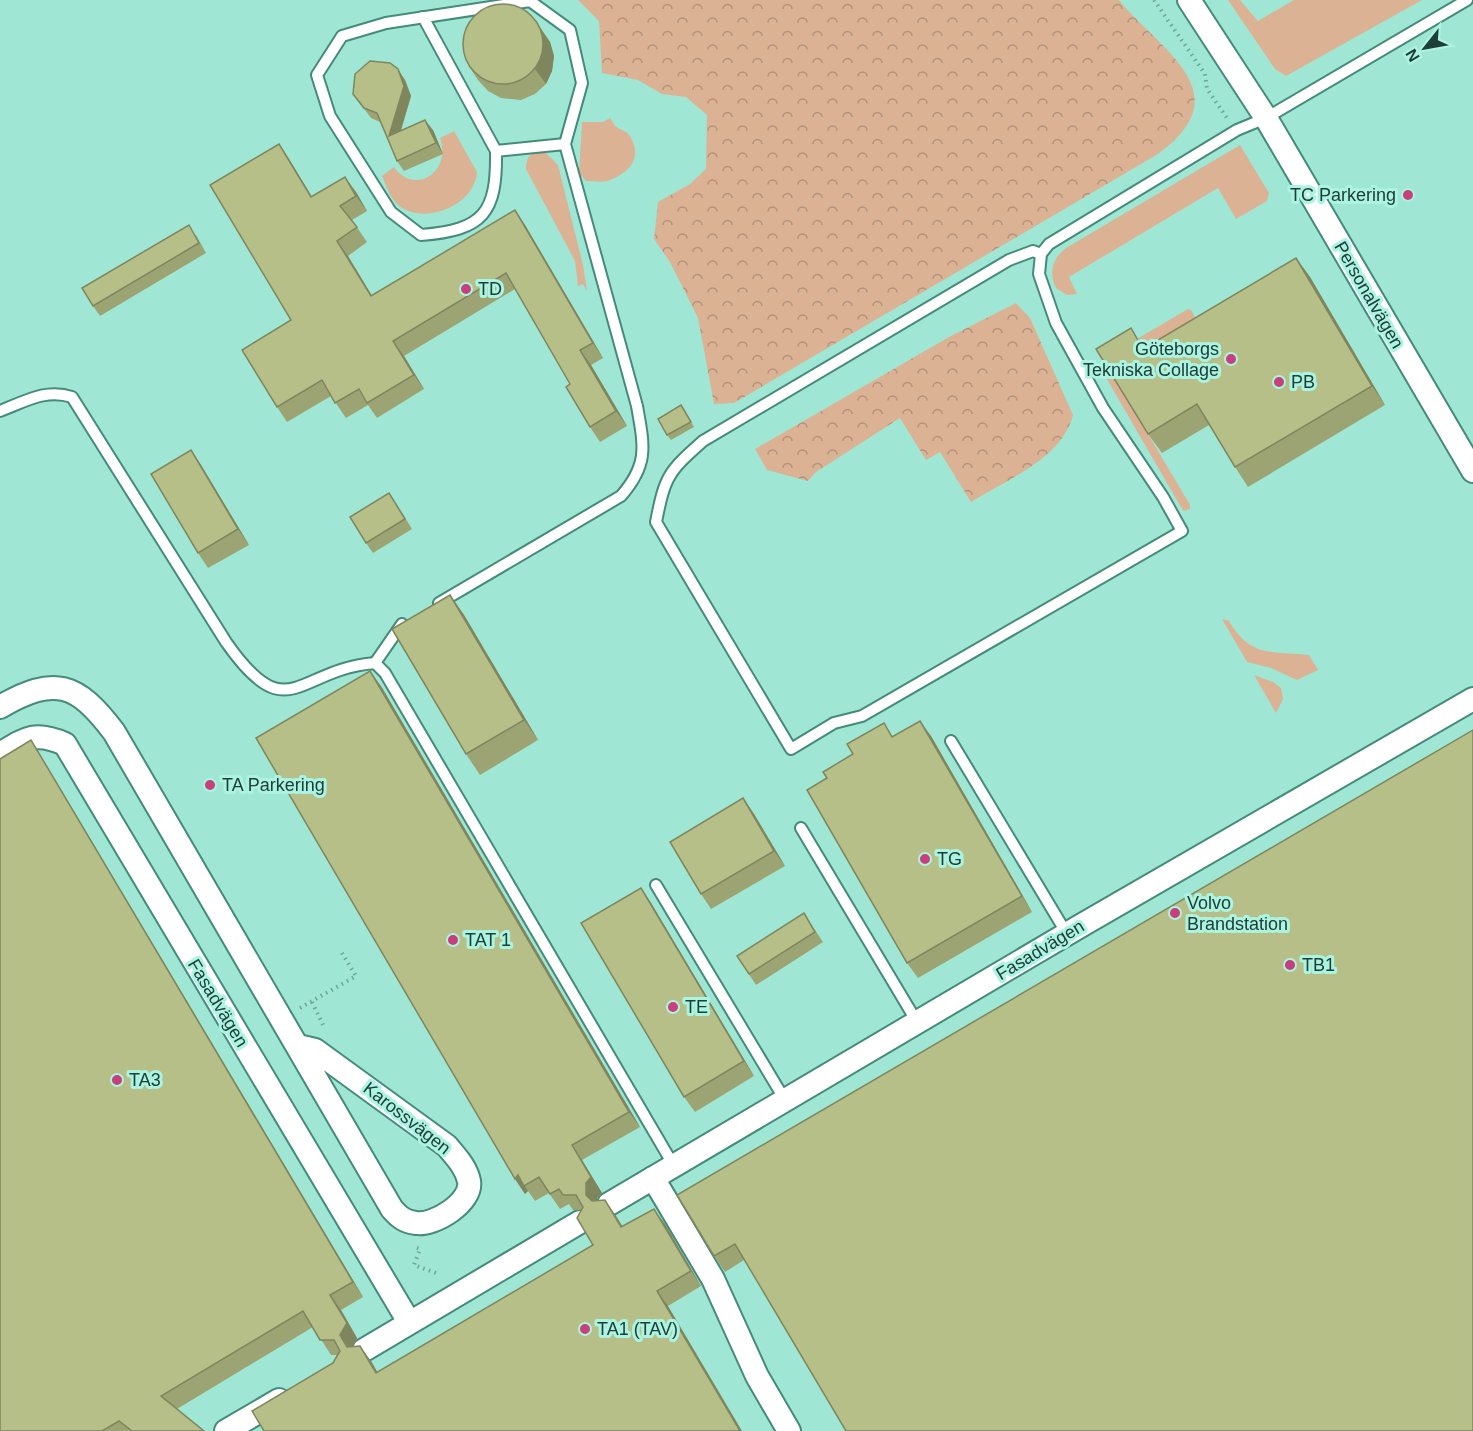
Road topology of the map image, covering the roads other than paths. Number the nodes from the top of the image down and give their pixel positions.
1 (1189, 0) edge
2 (1467, 0) edge
3 (423, 17) junction
4 (1266, 118) junction
5 (565, 144) junction
6 (496, 151) junction
7 (1041, 254) junction
8 (0, 411) edge
9 (1473, 471) edge
10 (432, 607) edge
11 (412, 619) edge
12 (375, 663) junction
13 (1473, 699) edge
14 (0, 707) edge
15 (951, 741) dead end
16 (0, 754) edge
17 (801, 828) dead end
18 (656, 885) dead end
19 (1066, 934) junction
20 (917, 1022) junction
21 (298, 1046) junction
22 (785, 1100) junction
23 (674, 1166) junction
24 (653, 1178) junction
25 (609, 1204) edge
26 (580, 1222) edge
27 (409, 1322) junction
28 (364, 1350) edge
29 (297, 1390) edge
30 (226, 1431) edge
31 (789, 1431) edge

1 - 4 street, Personalvägen
2 - 4 lane
3 - 5 lane
3 - 6 lane
3 - 6 lane
4 - 7 lane
4 - 9 street, Personalvägen
5 - 6 lane
5 - 10 lane
7 - 7 lane
8 - 12 lane
11 - 12 lane
12 - 23 lane
13 - 19 street, Fasadvägen
14 - 21 street, Karossvägen
15 - 19 lane
16 - 27 street, Fasadvägen
17 - 20 lane
18 - 22 lane
19 - 20 street, Fasadvägen
20 - 22 street, Fasadvägen
21 - 21 street, Karossvägen
22 - 23 street, Fasadvägen
23 - 24 street, Fasadvägen
24 - 25 street, Fasadvägen
24 - 31 street
26 - 27 street
27 - 28 street
29 - 30 street

